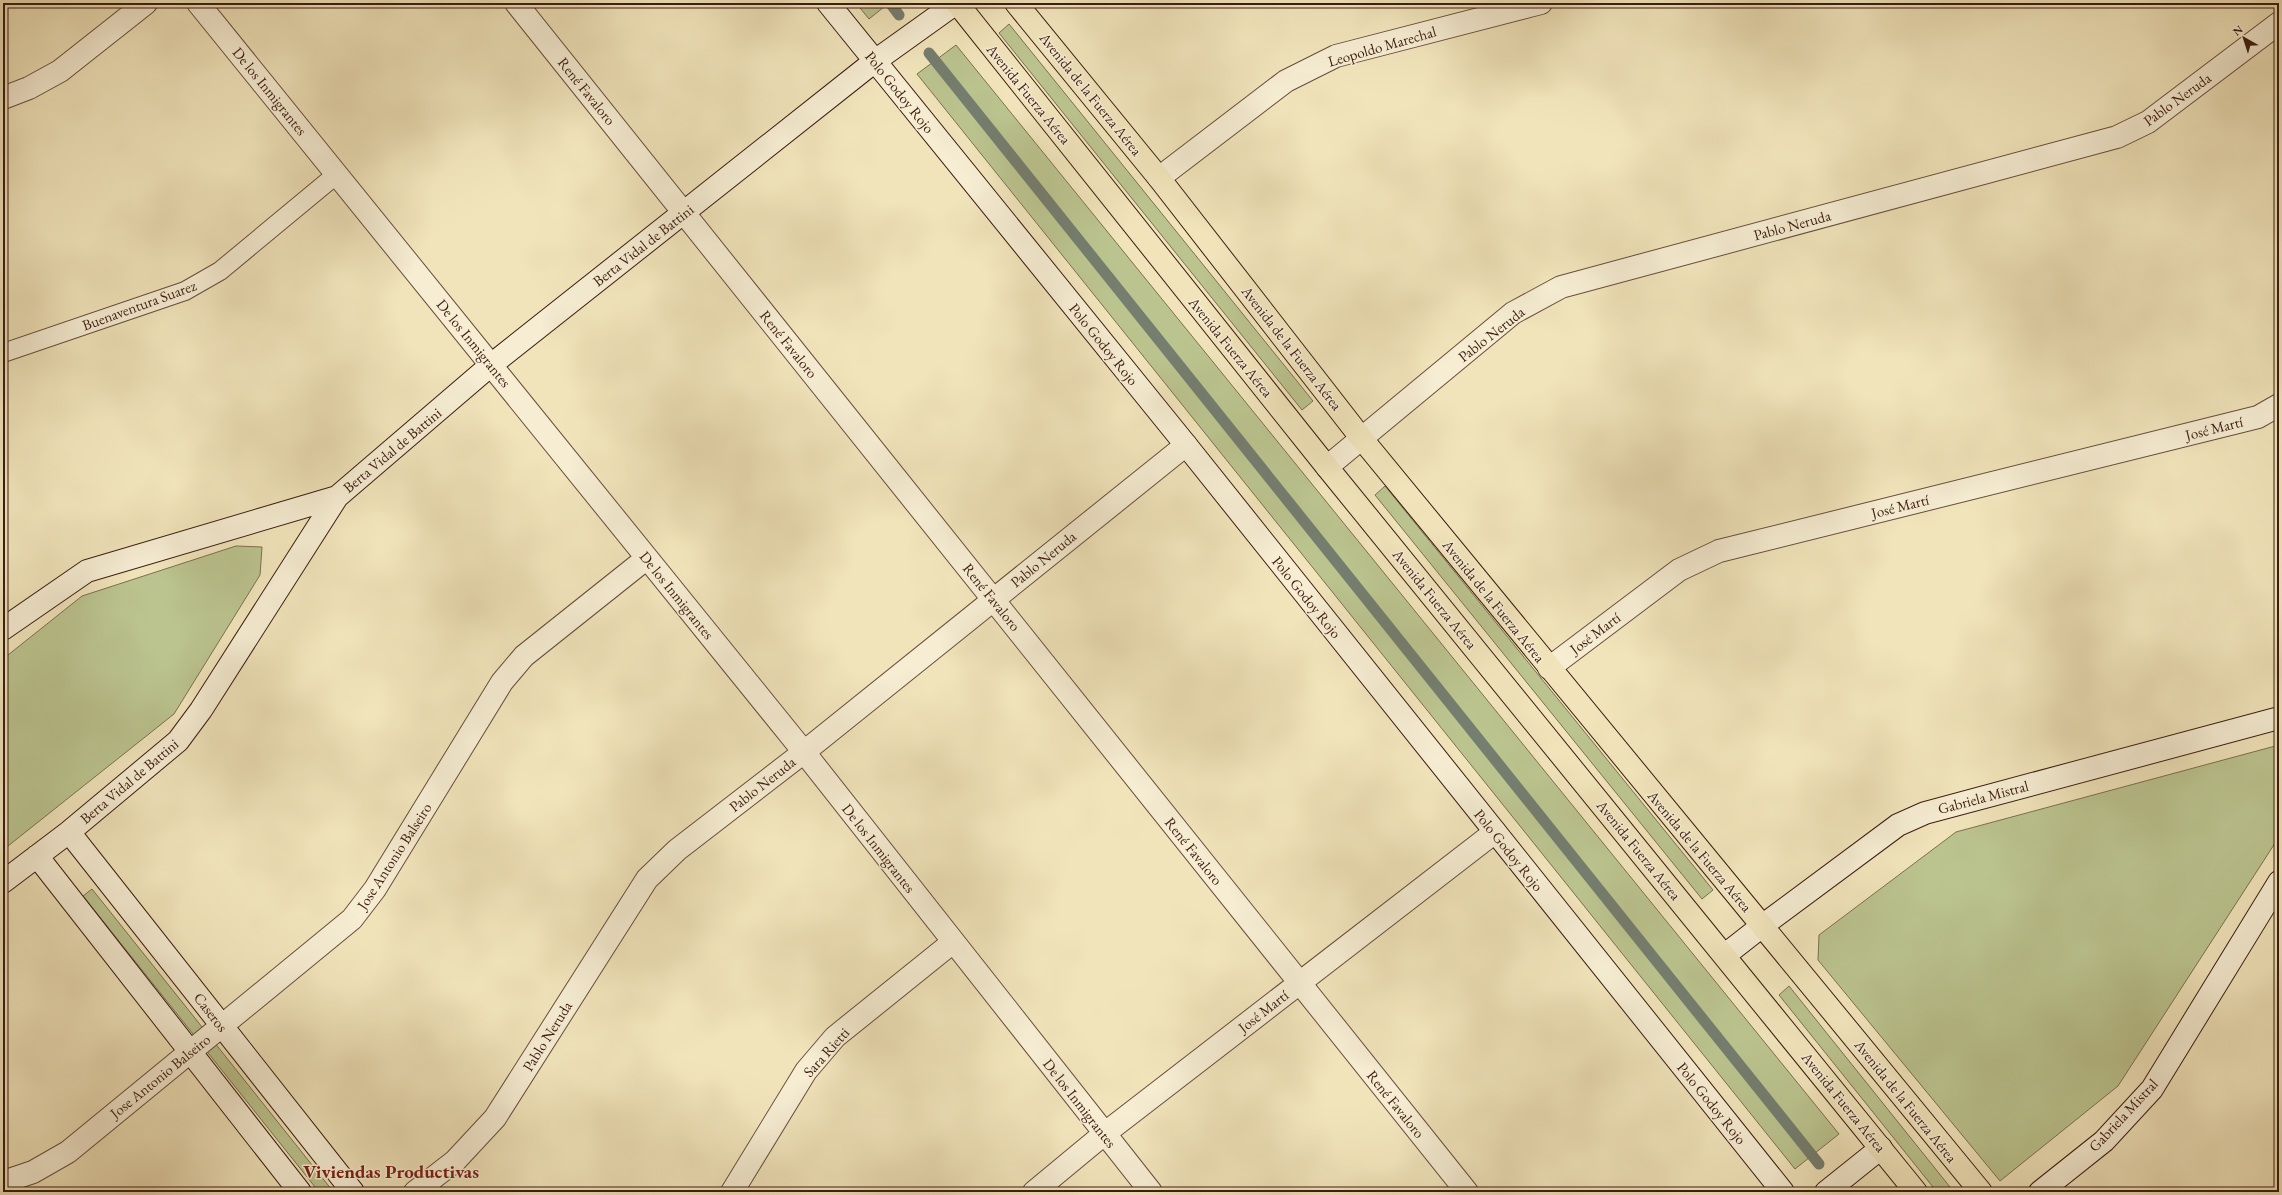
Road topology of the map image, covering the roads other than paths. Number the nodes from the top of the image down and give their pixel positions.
1 (146, 3) edge
2 (198, 3) edge
3 (516, 3) edge
4 (828, 3) edge
5 (957, 3) edge
6 (1016, 3) edge
7 (1541, 3) edge
8 (2279, 23) edge
9 (875, 61) junction
10 (3, 98) edge
11 (337, 174) junction
12 (1159, 178) junction
13 (684, 212) junction
14 (3, 353) edge
15 (491, 365) junction
16 (2279, 405) edge
17 (1362, 438) junction
18 (1186, 445) junction
19 (1327, 468) junction
20 (337, 497) junction
21 (647, 558) junction
22 (993, 600) junction
23 (3, 630) edge
24 (1549, 668) junction
25 (2279, 718) edge
26 (804, 752) junction
27 (68, 832) junction
28 (1495, 832) junction
29 (37, 856) junction
30 (3, 882) edge
31 (2279, 882) edge
32 (1762, 926) junction
33 (953, 942) junction
34 (1725, 955) junction
35 (1300, 983) junction
36 (222, 1026) junction
37 (190, 1052) junction
38 (1104, 1134) junction
39 (1881, 1148) junction
40 (3, 1182) edge
41 (300, 1192) edge
42 (353, 1192) edge
43 (415, 1192) edge
44 (732, 1192) edge
45 (1034, 1192) edge
46 (1151, 1192) edge
47 (1467, 1192) edge
48 (1783, 1192) edge
49 (1826, 1192) edge
50 (1916, 1192) edge
51 (1981, 1192) edge
52 (2040, 1192) edge

1 - 10 street
2 - 11 street, De los Inmigrantes
3 - 13 street, René Favaloro
4 - 9 street, Polo Godoy Rojo
5 - 9 street, Berta Vidal de Battini
5 - 19 main road, Avenida Fuerza Aérea
6 - 12 main road, Avenida de la Fuerza Aérea
7 - 12 street, Leopoldo Marechal
8 - 17 street, Pablo Neruda
9 - 13 street, Berta Vidal de Battini
9 - 18 street, Polo Godoy Rojo
11 - 14 lane, Buenaventura Suarez
11 - 15 street, De los Inmigrantes
12 - 17 main road, Avenida de la Fuerza Aérea
13 - 15 street, Berta Vidal de Battini
13 - 22 street, René Favaloro
15 - 20 street, Berta Vidal de Battini
15 - 21 street, De los Inmigrantes
16 - 24 street, José Martí
17 - 19 street, Pablo Neruda
17 - 24 main road, Avenida de la Fuerza Aérea
18 - 22 street, Pablo Neruda
18 - 28 street, Polo Godoy Rojo
19 - 34 main road, Avenida Fuerza Aérea
20 - 23 street, Berta Vidal de Battini
20 - 27 street, Berta Vidal de Battini
21 - 26 street, De los Inmigrantes
21 - 36 street, Jose Antonio Balseiro
22 - 26 street, Pablo Neruda
22 - 35 street, René Favaloro
24 - 32 main road, Avenida de la Fuerza Aérea
25 - 32 street, Gabriela Mistral
26 - 33 street, De los Inmigrantes
26 - 43 street, Pablo Neruda
27 - 29 street, Berta Vidal de Battini
27 - 36 street, Caseros
28 - 35 street, José Martí
28 - 48 street, Polo Godoy Rojo
29 - 30 street, Berta Vidal de Battini
29 - 37 street
31 - 52 street, Gabriela Mistral
32 - 34 street, Gabriela Mistral
32 - 51 main road, Avenida de la Fuerza Aérea
33 - 38 street, De los Inmigrantes
33 - 44 street, Sara Rietti
34 - 39 main road, Avenida Fuerza Aérea
35 - 38 street, José Martí
35 - 47 street, René Favaloro
36 - 37 street, Jose Antonio Balseiro
36 - 42 street, Caseros
37 - 40 street, Jose Antonio Balseiro
37 - 41 street
38 - 45 street, José Martí
38 - 46 street, De los Inmigrantes
39 - 49 street
39 - 50 main road, Avenida Fuerza Aérea

